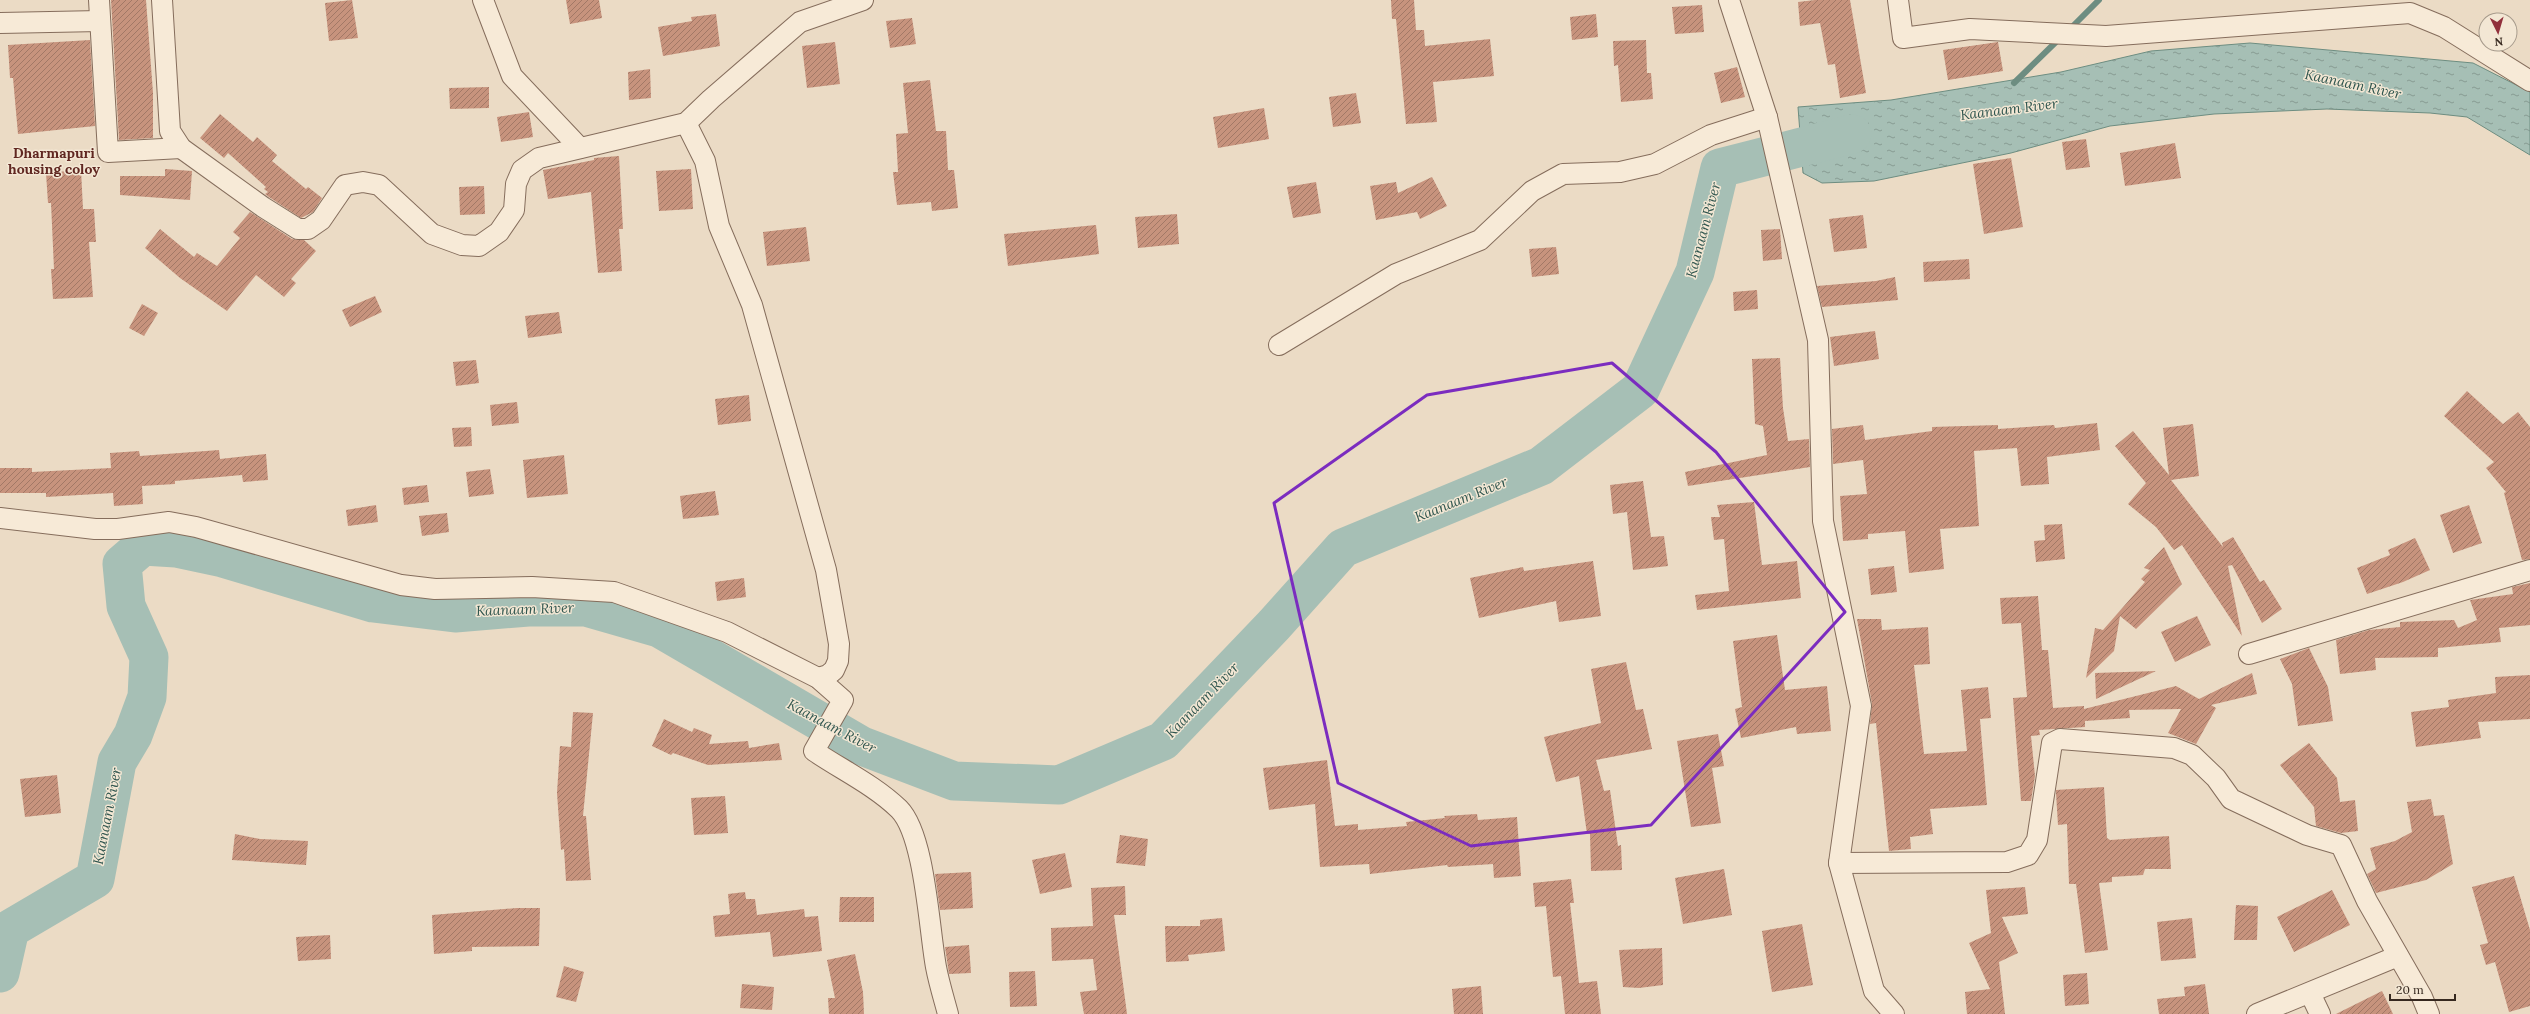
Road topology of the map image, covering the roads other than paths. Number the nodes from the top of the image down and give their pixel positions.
1 (99, 0) edge
2 (162, 0) edge
3 (483, 0) edge
4 (864, 0) edge
5 (1729, 0) edge
6 (1898, 0) edge
7 (100, 21) junction
8 (0, 23) edge
9 (2530, 81) edge
10 (1767, 117) junction
11 (686, 124) junction
12 (181, 148) junction
13 (580, 148) junction
14 (1279, 345) dead end
15 (0, 518) edge
16 (2530, 570) edge
17 (2249, 654) dead end
18 (818, 678) junction
19 (1839, 863) junction
20 (2398, 956) junction
21 (2310, 993) junction
22 (948, 1014) edge
23 (1894, 1014) edge
24 (2257, 1014) edge
25 (2320, 1014) edge
26 (2429, 1014) edge

1 - 7 street
2 - 12 street
3 - 13 street
4 - 11 street
5 - 10 street
6 - 9 street
7 - 8 street
7 - 12 street
10 - 14 street
10 - 19 street
11 - 13 street
11 - 18 street
12 - 13 street
15 - 18 street
16 - 17 street
18 - 22 street
19 - 20 street
19 - 23 street
20 - 21 street
20 - 26 street
21 - 24 street
21 - 25 street

